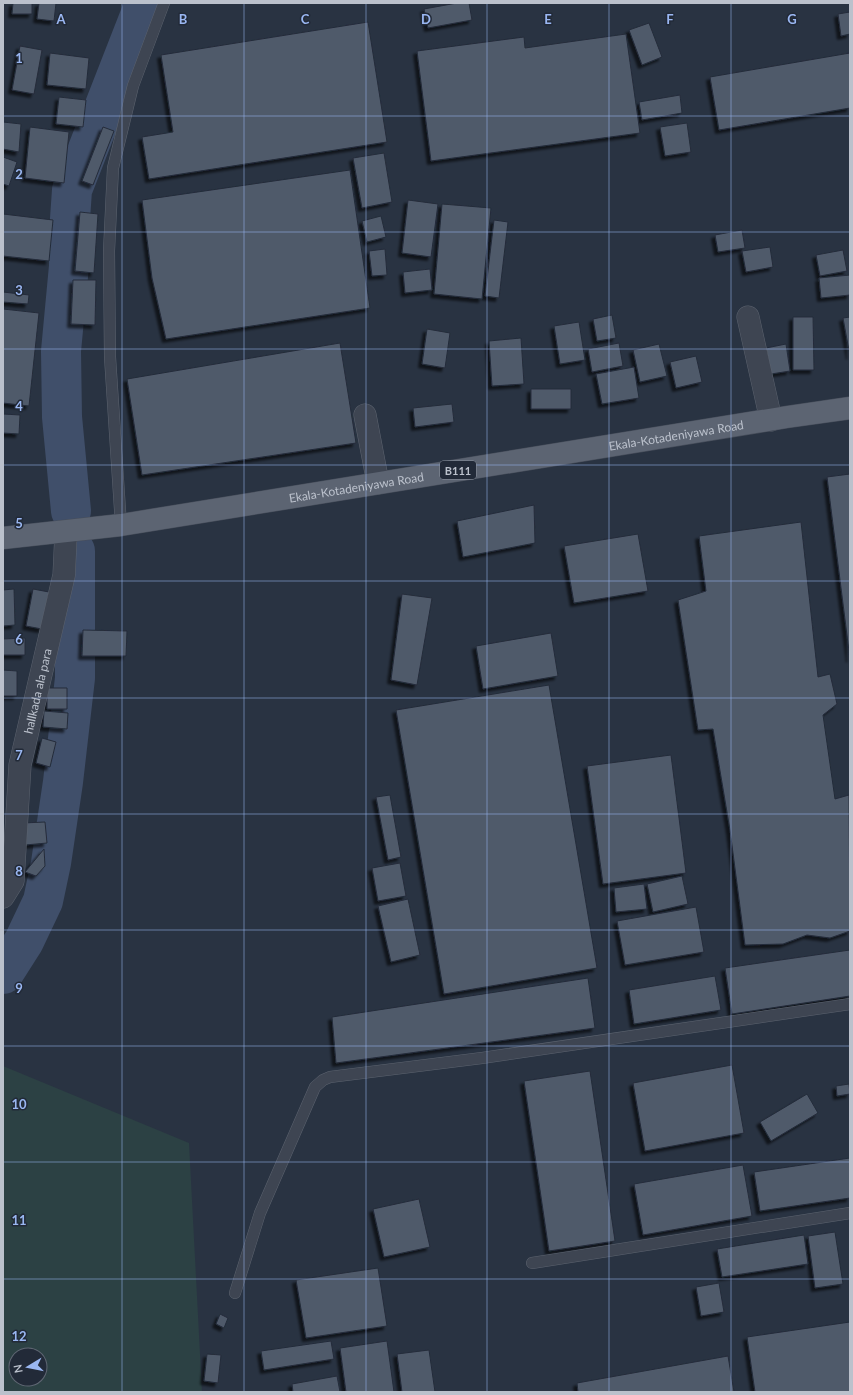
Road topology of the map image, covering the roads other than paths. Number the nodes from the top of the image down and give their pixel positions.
1 (164, 3) edge
2 (748, 317) dead end
3 (850, 408) edge
4 (364, 415) dead end
5 (771, 420) junction
6 (378, 483) junction
7 (121, 525) junction
8 (66, 532) junction
9 (3, 538) edge
10 (3, 897) edge
11 (850, 1004) edge
12 (850, 1213) edge
13 (532, 1263) dead end
14 (235, 1293) dead end

1 - 7 lane
2 - 5 street
3 - 5 main road, Ekala-Kotadeniyawa Road / B111
4 - 6 street
5 - 6 main road, Ekala-Kotadeniyawa Road / B111
6 - 7 main road, Ekala-Kotadeniyawa Road / B111
7 - 8 main road, Ekala-Kotadeniyawa Road / B111
8 - 9 main road, Ekala-Kotadeniyawa Road / B111
8 - 10 street, hallkada ala para
11 - 14 lane
12 - 13 lane

